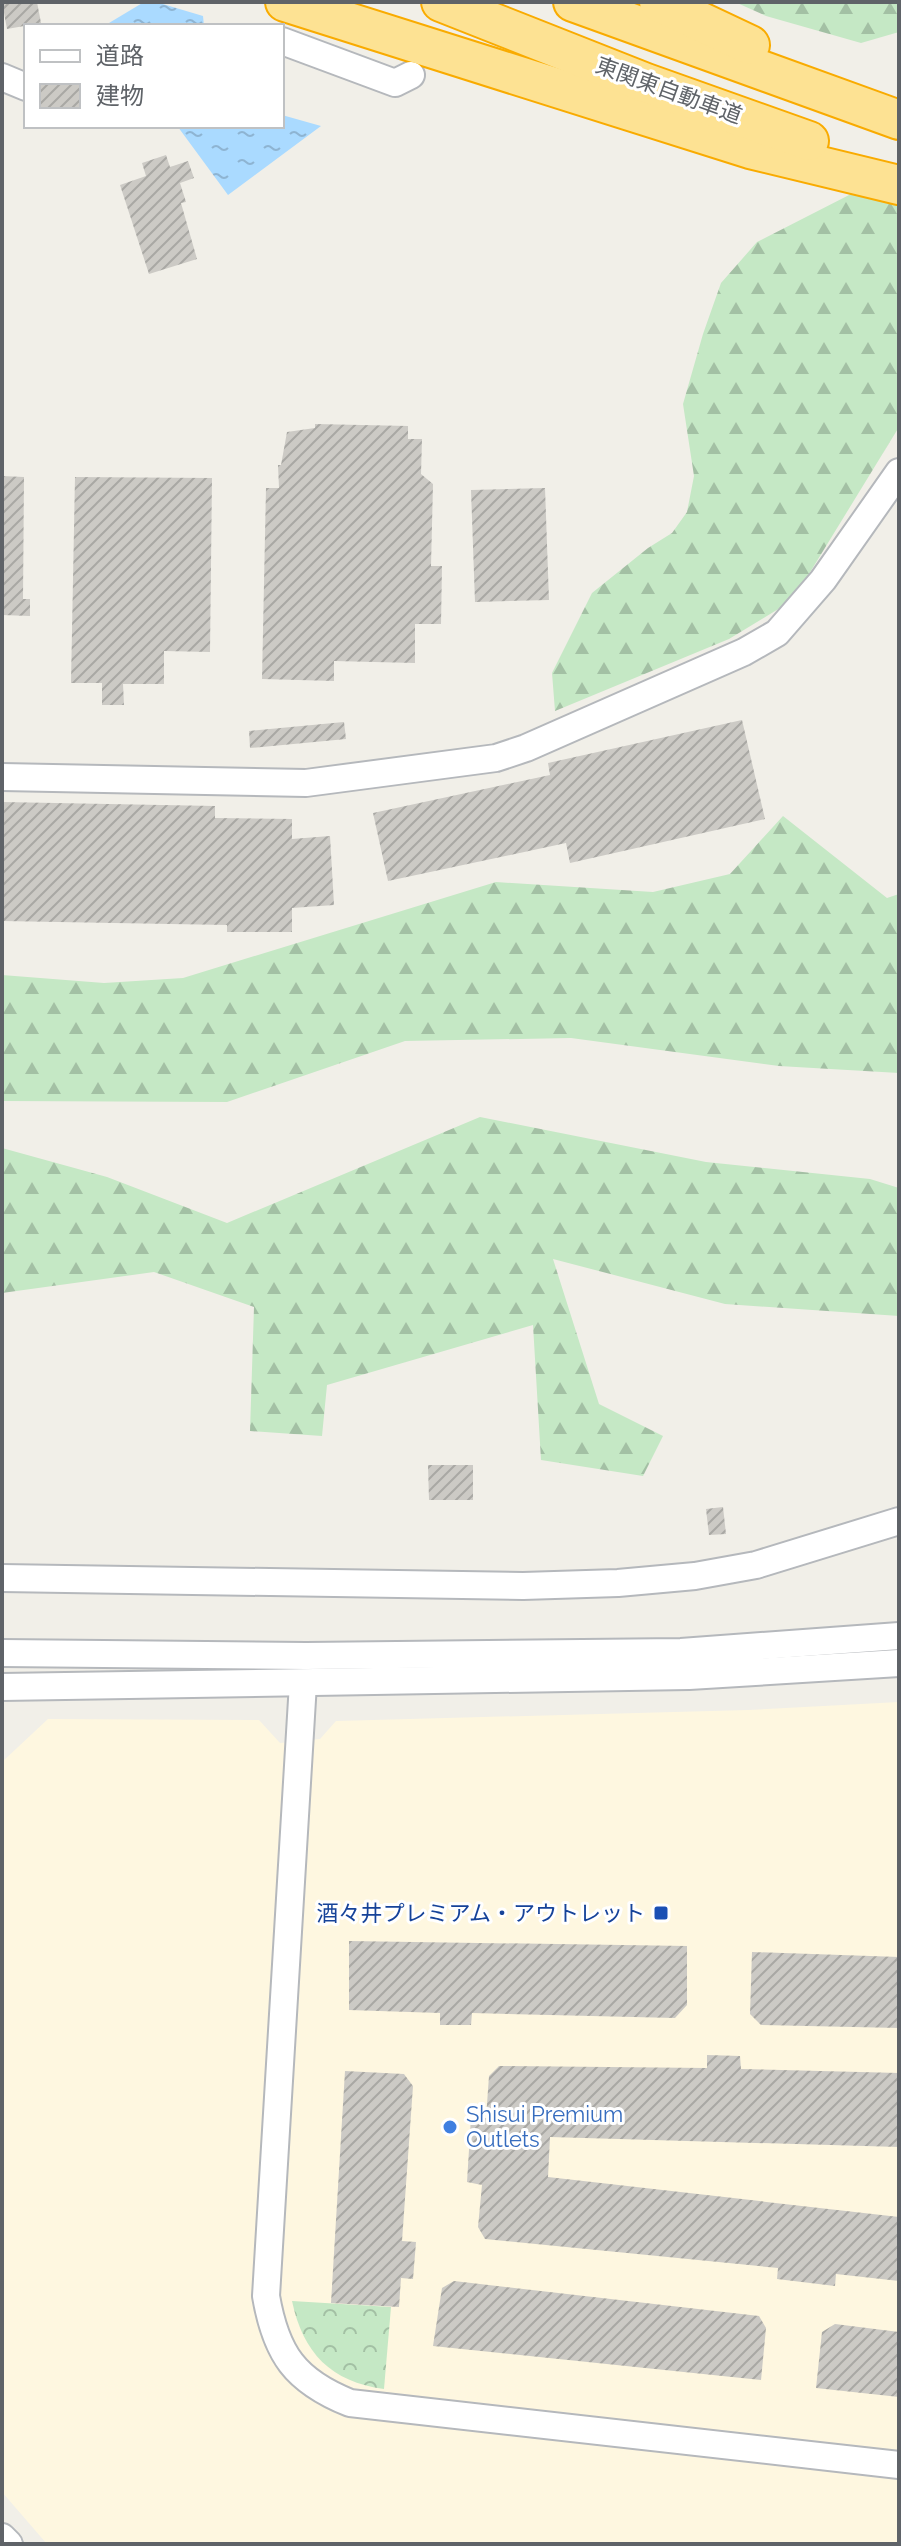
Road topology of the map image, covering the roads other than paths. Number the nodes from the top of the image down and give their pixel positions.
1 (285, 2) edge
2 (441, 2) edge
3 (573, 2) edge
4 (659, 2) edge
5 (284, 42) edge
6 (411, 75) dead end
7 (2, 77) edge
8 (24, 86) edge
9 (899, 118) edge
10 (899, 172) edge
11 (899, 185) edge
12 (899, 472) edge
13 (2, 777) edge
14 (899, 1521) edge
15 (2, 1578) edge
16 (899, 1636) edge
17 (3, 1654) edge
18 (899, 1663) edge
19 (303, 1683) junction
20 (2, 1687) edge
21 (899, 2465) edge
22 (2, 2537) edge
23 (9, 2544) edge

1 - 11 highway
2 - 10 highway, 東関東自動車道
3 - 9 highway
4 - 9 highway
5 - 6 street
7 - 8 street
12 - 13 street
14 - 15 street
16 - 17 street
18 - 19 street
19 - 20 street
19 - 21 street
22 - 23 street

